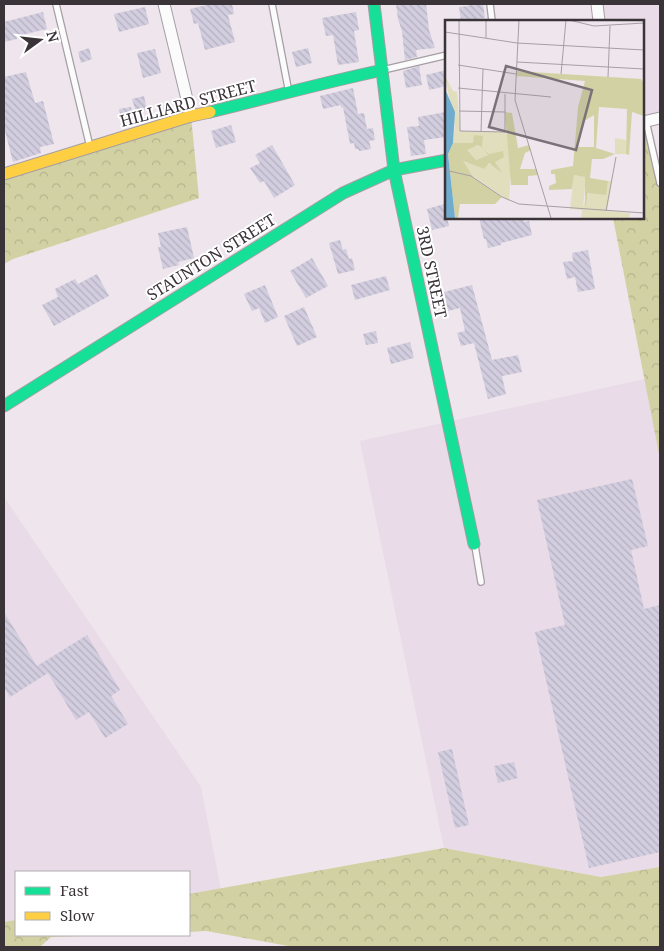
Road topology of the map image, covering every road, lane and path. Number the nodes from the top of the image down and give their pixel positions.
1 (56, 4) edge
2 (164, 4) edge
3 (272, 4) edge
4 (374, 4) edge
5 (490, 4) edge
6 (597, 4) edge
7 (492, 20) edge
8 (599, 20) edge
9 (445, 55) edge
10 (384, 70) junction
11 (289, 93) junction
12 (191, 116) junction
13 (660, 118) edge
14 (644, 122) edge
15 (90, 148) junction
16 (445, 160) edge
17 (394, 170) junction
18 (4, 174) edge
19 (660, 183) edge
20 (4, 406) edge
21 (474, 544) joint
22 (481, 582) dead end

1 - 15 lane
2 - 12 street
3 - 11 lane
4 - 10 street, 3RD STREET
5 - 7 lane
6 - 8 street
9 - 10 lane
10 - 11 street, HILLIARD STREET
10 - 17 street, 3RD STREET
11 - 12 street, HILLIARD STREET
12 - 15 street, HILLIARD STREET
13 - 14 street
14 - 19 lane
15 - 18 street, HILLIARD STREET
16 - 17 street, STAUNTON STREET
17 - 20 street, STAUNTON STREET
17 - 21 street, 3RD STREET
21 - 22 lane

